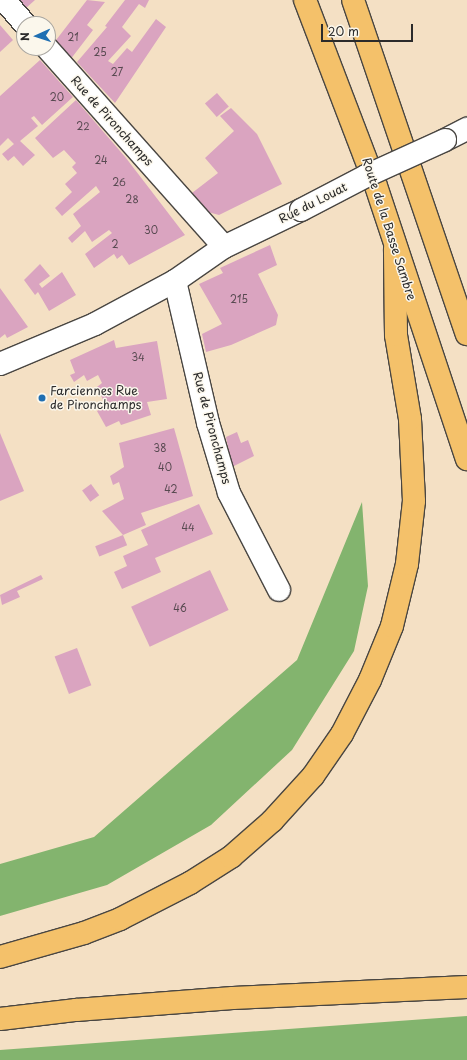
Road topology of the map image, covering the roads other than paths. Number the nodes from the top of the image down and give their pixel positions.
1 (4, 0) edge
2 (353, 0) edge
3 (365, 0) edge
4 (305, 2) edge
5 (19, 16) edge
6 (366, 36) junction
7 (54, 56) edge
8 (467, 129) edge
9 (224, 247) junction
10 (395, 249) junction
11 (175, 281) junction
12 (466, 329) edge
13 (0, 364) edge
14 (467, 459) edge
15 (279, 590) dead end
16 (0, 957) edge
17 (467, 987) edge
18 (0, 1019) edge

1 - 5 street
2 - 6 highway
3 - 6 highway
4 - 10 highway, Route de la Basse Sambre
6 - 12 highway
7 - 9 street, Rue de Pironchamps
8 - 9 street, Rue du Louat, bridge
9 - 11 street, Rue du Louat
10 - 14 highway, Route de la Basse Sambre
10 - 16 highway
11 - 13 street, Rue du Louat
11 - 15 street, Rue de Pironchamps
17 - 18 highway

